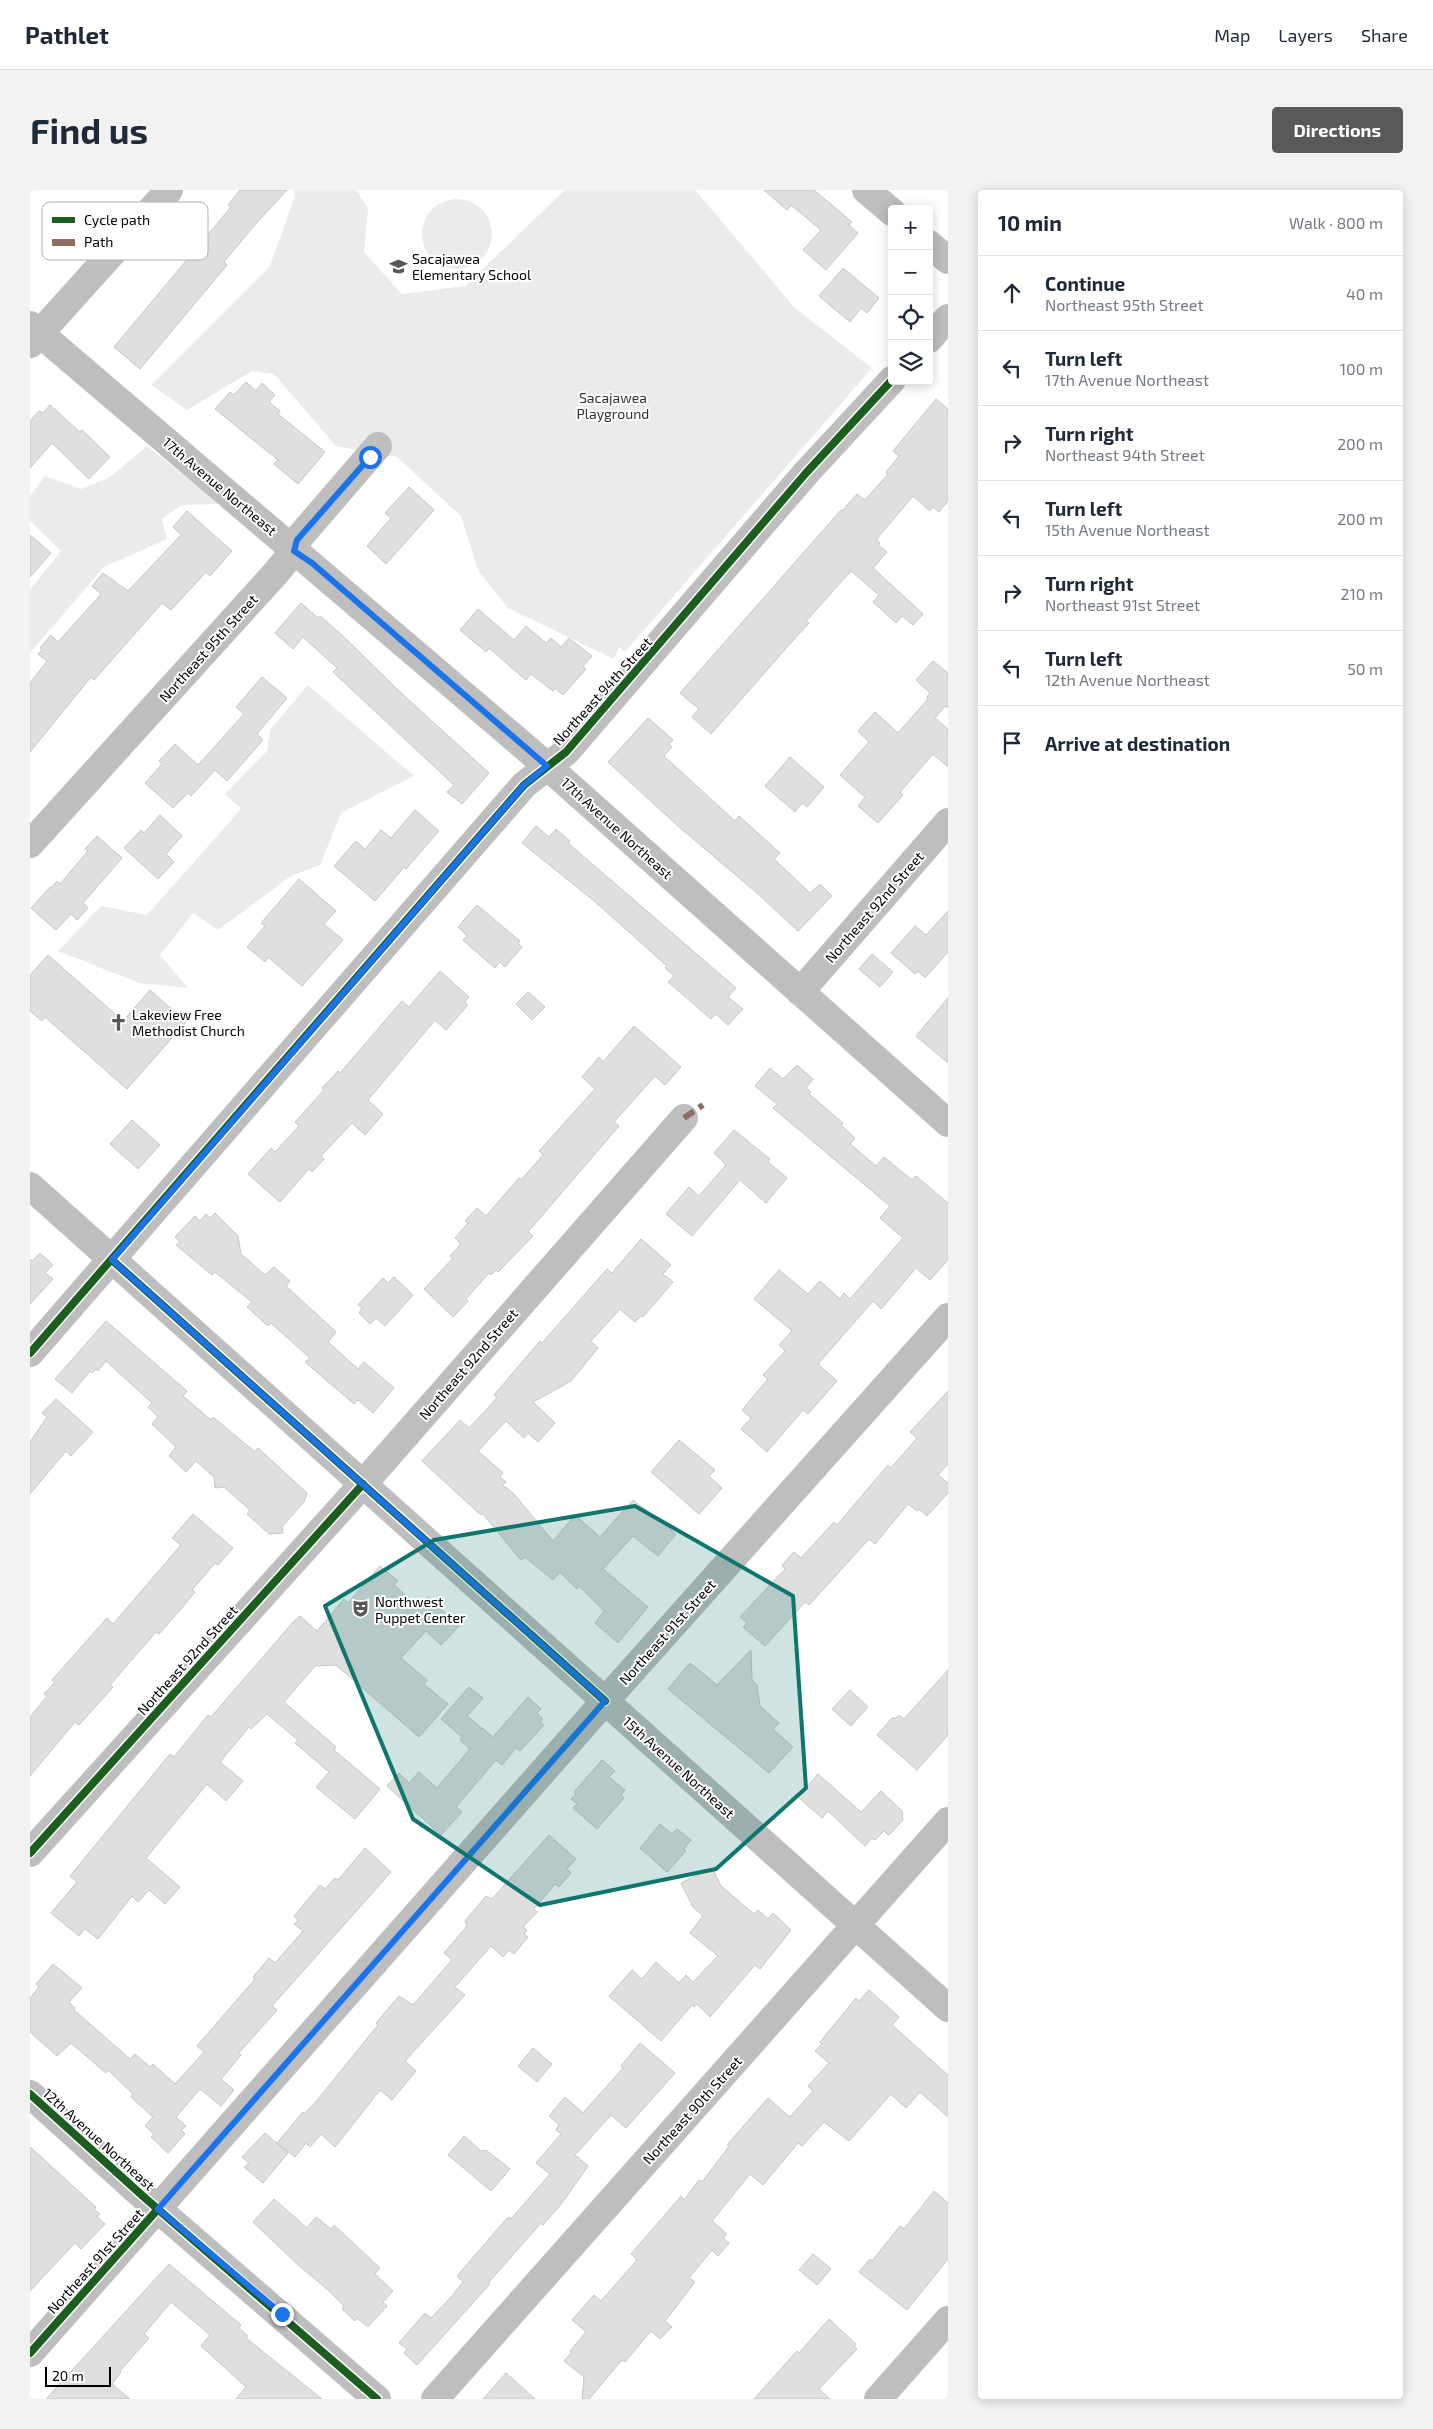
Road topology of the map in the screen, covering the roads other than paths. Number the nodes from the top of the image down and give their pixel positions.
1 (169, 190) edge
2 (866, 190) edge
3 (158, 202) edge
4 (888, 209) edge
5 (933, 247) edge
6 (103, 260) edge
7 (948, 260) edge
8 (948, 318) edge
9 (33, 334) edge
10 (933, 335) edge
11 (888, 384) edge
12 (378, 446) dead end
13 (294, 551) junction
14 (547, 766) junction
15 (948, 822) edge
16 (30, 844) edge
17 (800, 992) junction
18 (684, 1118) dead end
19 (948, 1123) edge
20 (30, 1186) edge
21 (112, 1260) junction
22 (948, 1317) edge
23 (30, 1353) edge
24 (363, 1484) junction
25 (605, 1701) junction
26 (948, 1821) edge
27 (30, 1853) edge
28 (856, 1925) junction
29 (948, 2008) edge
30 (30, 2094) edge
31 (158, 2209) junction
32 (948, 2320) edge
33 (30, 2353) edge
34 (378, 2399) edge
35 (435, 2399) edge
36 (878, 2399) edge

1 - 3 street
2 - 4 street
5 - 7 street
6 - 9 street
8 - 10 street
9 - 13 street, 17th Avenue Northeast
11 - 14 street, Northeast 94th Street
12 - 13 street, Northeast 95th Street
13 - 14 street, 17th Avenue Northeast
13 - 16 street, Northeast 95th Street
14 - 17 street, 17th Avenue Northeast
14 - 21 street, Northeast 94th Street
15 - 17 street, Northeast 92nd Street
17 - 19 street, 17th Avenue Northeast
18 - 24 street, Northeast 92nd Street
20 - 21 street, 15th Avenue Northeast
21 - 23 street, Northeast 94th Street
21 - 24 street, 15th Avenue Northeast
22 - 25 street, Northeast 91st Street
24 - 25 street, 15th Avenue Northeast
24 - 27 street, Northeast 92nd Street
25 - 28 street, 15th Avenue Northeast
25 - 31 street, Northeast 91st Street
26 - 28 street, Northeast 90th Street
28 - 29 street, 15th Avenue Northeast
28 - 35 street, Northeast 90th Street
30 - 31 street, 12th Avenue Northeast
31 - 33 street, Northeast 91st Street
31 - 34 street, 12th Avenue Northeast
32 - 36 street

